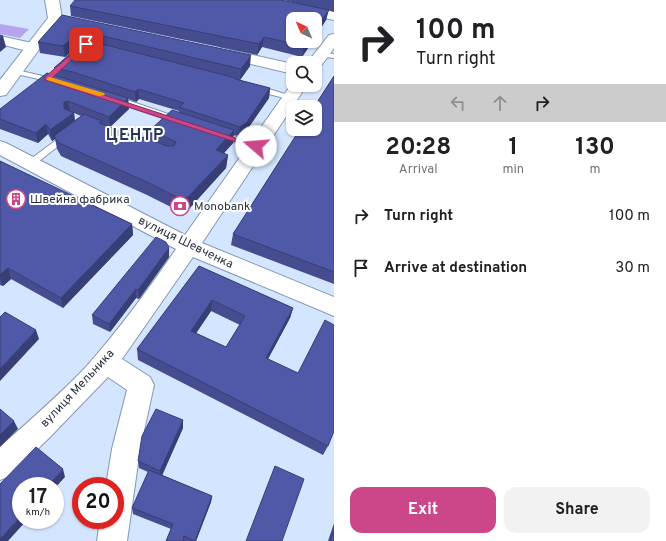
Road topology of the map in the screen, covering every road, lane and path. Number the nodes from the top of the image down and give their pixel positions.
1 (52, 0) edge
2 (257, 0) edge
3 (334, 16) edge
4 (41, 36) junction
5 (334, 38) edge
6 (0, 40) edge
7 (27, 46) junction
8 (207, 50) edge
9 (324, 58) edge
10 (0, 66) edge
11 (286, 67) edge
12 (15, 71) junction
13 (64, 83) edge
14 (245, 85) edge
15 (0, 90) edge
16 (286, 90) edge
17 (294, 92) edge
18 (108, 97) edge
19 (190, 124) edge
20 (72, 131) edge
21 (212, 132) edge
22 (0, 146) edge
23 (256, 146) junction
24 (32, 163) junction
25 (190, 247) junction
26 (334, 307) edge
27 (105, 362) junction
28 (0, 466) edge
29 (112, 541) edge

1 - 4 street
2 - 3 street
4 - 7 street
4 - 12 street
5 - 9 street
6 - 7 street
7 - 10 street
8 - 11 street
12 - 13 lane
12 - 15 street
14 - 16 lane
17 - 23 street, вулиця Мельника
18 - 19 lane
20 - 24 lane
21 - 23 lane
22 - 24 street, вулиця Шевченка
23 - 25 street, вулиця Мельника
24 - 25 street, вулиця Шевченка
25 - 26 street, вулиця Шевченка
25 - 27 street, вулиця Мельника
27 - 28 street, вулиця Мельника
27 - 29 street

